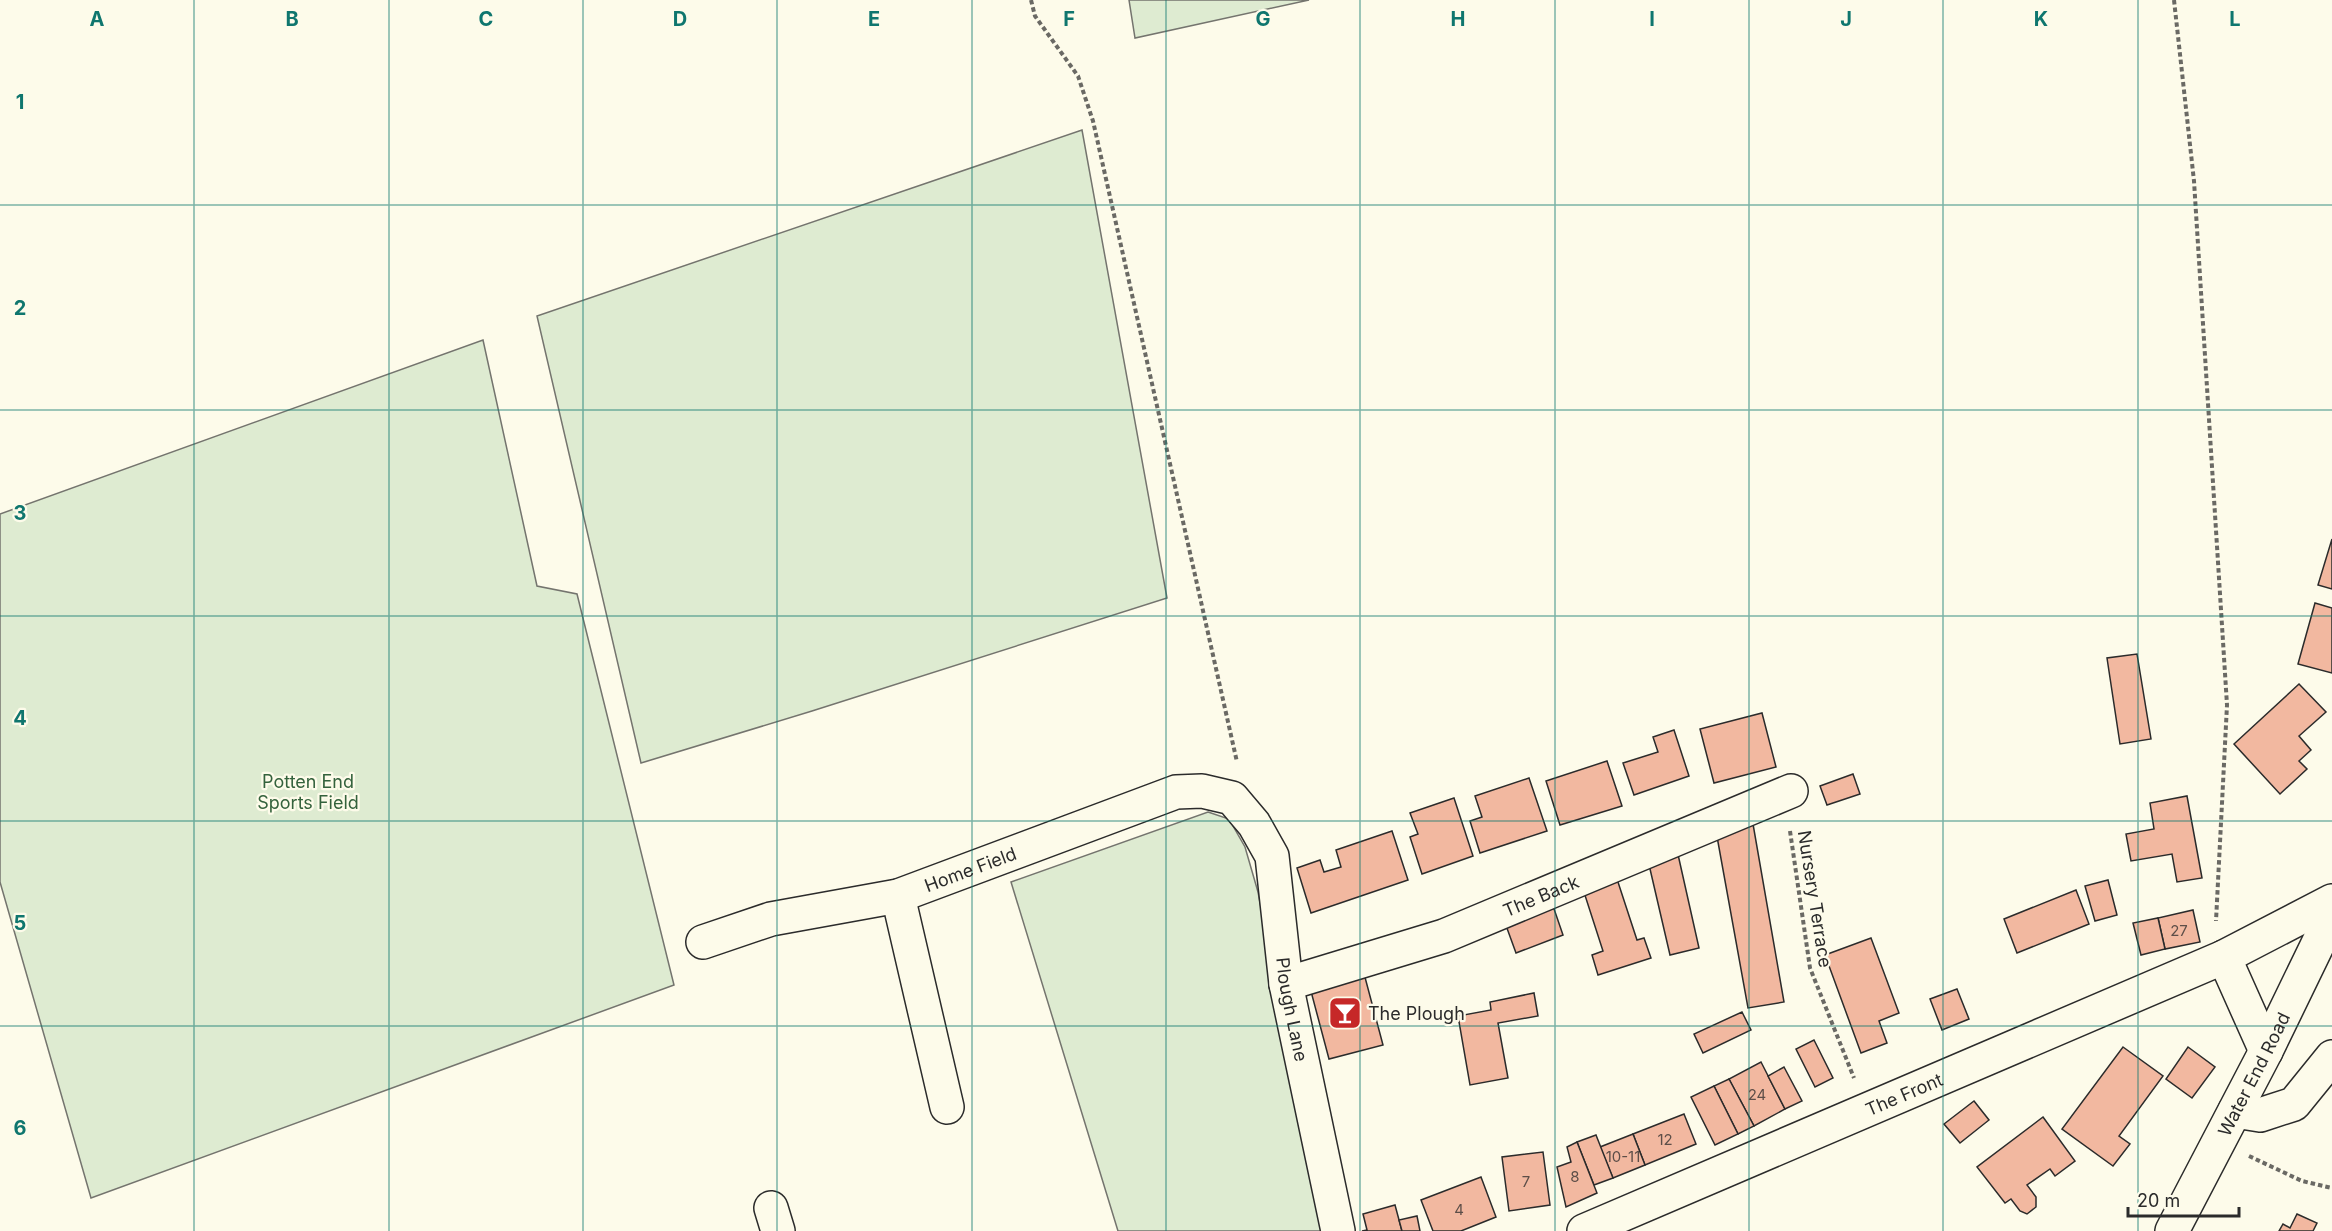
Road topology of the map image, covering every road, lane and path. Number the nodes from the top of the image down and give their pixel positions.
1 (1031, 0) edge
2 (2174, 0) edge
3 (1791, 791) joint
4 (1232, 798) junction
5 (898, 896) junction
6 (2332, 901) edge
7 (2332, 915) edge
8 (704, 942) dead end
9 (2224, 957) junction
10 (1286, 984) junction
11 (2266, 1051) junction
12 (2332, 1058) edge
13 (947, 1107) dead end
14 (1866, 1110) junction
15 (2235, 1111) junction
16 (2218, 1142) junction
17 (2332, 1188) edge
18 (1338, 1231) edge
19 (1584, 1231) edge
20 (2172, 1231) edge

1 - 4 path
2 - 9 path
3 - 10 street, The Back
3 - 14 path, Nursery Terrace
4 - 5 street, Home Field
4 - 10 street, Plough Lane
5 - 8 street, Home Field
5 - 13 street
6 - 9 street, The Front
7 - 11 street, Water End Road
9 - 11 street
9 - 14 street, The Front
10 - 18 street, Plough Lane
11 - 15 street, Water End Road
12 - 15 street
14 - 19 street, The Front
15 - 16 street, Water End Road
16 - 17 path
16 - 20 street, Water End Road

